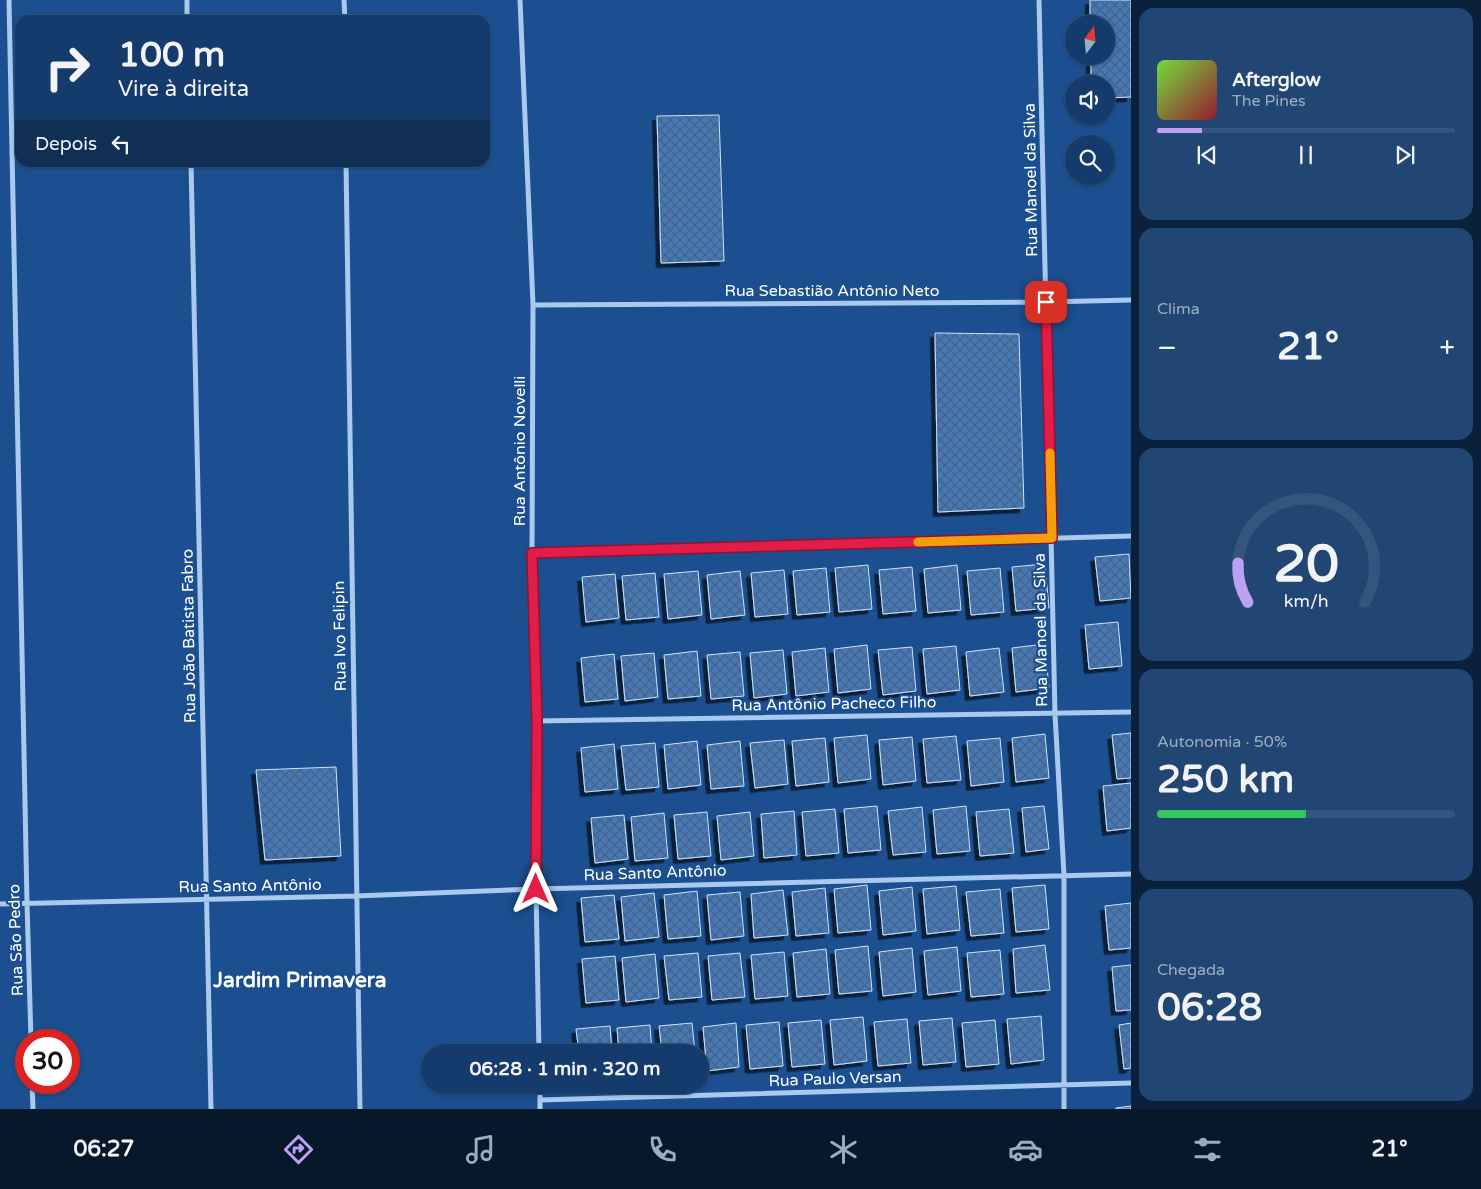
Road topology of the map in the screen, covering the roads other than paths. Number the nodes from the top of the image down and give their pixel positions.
1 (9, 0) edge
2 (187, 0) edge
3 (344, 0) edge
4 (520, 0) edge
5 (1039, 0) edge
6 (187, 15) edge
7 (344, 15) edge
8 (191, 167) edge
9 (346, 167) edge
10 (1131, 300) edge
11 (1046, 302) junction
12 (533, 305) junction
13 (1131, 536) edge
14 (1052, 538) junction
15 (532, 553) junction
16 (1131, 712) edge
17 (1055, 714) junction
18 (537, 721) junction
19 (1131, 874) edge
20 (1064, 875) junction
21 (536, 889) junction
22 (356, 896) junction
23 (207, 898) junction
24 (0, 904) edge
25 (27, 904) junction
26 (31, 1029) edge
27 (539, 1044) edge
28 (1131, 1083) edge
29 (1064, 1084) junction
30 (32, 1094) edge
31 (540, 1094) edge
32 (540, 1100) junction
33 (33, 1109) edge
34 (211, 1109) edge
35 (360, 1109) edge
36 (540, 1109) edge
37 (1064, 1109) edge

1 - 25 street, Rua São Pedro
2 - 6 street
3 - 7 street
4 - 12 street, Rua Antônio Novelli
5 - 11 street, Rua Manoel da Silva
8 - 23 street, Rua João Batista Fabro
9 - 22 street, Rua Ivo Felipin
10 - 11 street, Rua Sebastião Antônio Neto
11 - 12 street, Rua Sebastião Antônio Neto
11 - 14 street, Rua Manoel da Silva
12 - 15 street, Rua Antônio Novelli
13 - 14 street
14 - 15 street
14 - 17 street, Rua Manoel da Silva
15 - 18 street, Rua Antônio Novelli
16 - 17 street, Rua Antônio Pacheco Filho
17 - 18 street, Rua Antônio Pacheco Filho
17 - 20 street, Rua Manoel da Silva
18 - 21 street, Rua Antônio Novelli
19 - 20 street, Rua Santo Antônio
20 - 21 street, Rua Santo Antônio
20 - 29 street, Rua Manoel da Silva
21 - 22 street, Rua Santo Antônio
21 - 27 street, Rua Antônio Novelli
22 - 23 street, Rua Santo Antônio
22 - 35 street, Rua Ivo Felipin
23 - 25 street, Rua Santo Antônio
23 - 34 street, Rua João Batista Fabro
24 - 25 street, Rua Santo Antônio
25 - 26 street, Rua São Pedro
28 - 29 street, Rua Paulo Versan
29 - 32 street, Rua Paulo Versan
29 - 37 street, Rua Manoel da Silva
30 - 33 street
31 - 32 street
32 - 36 street

